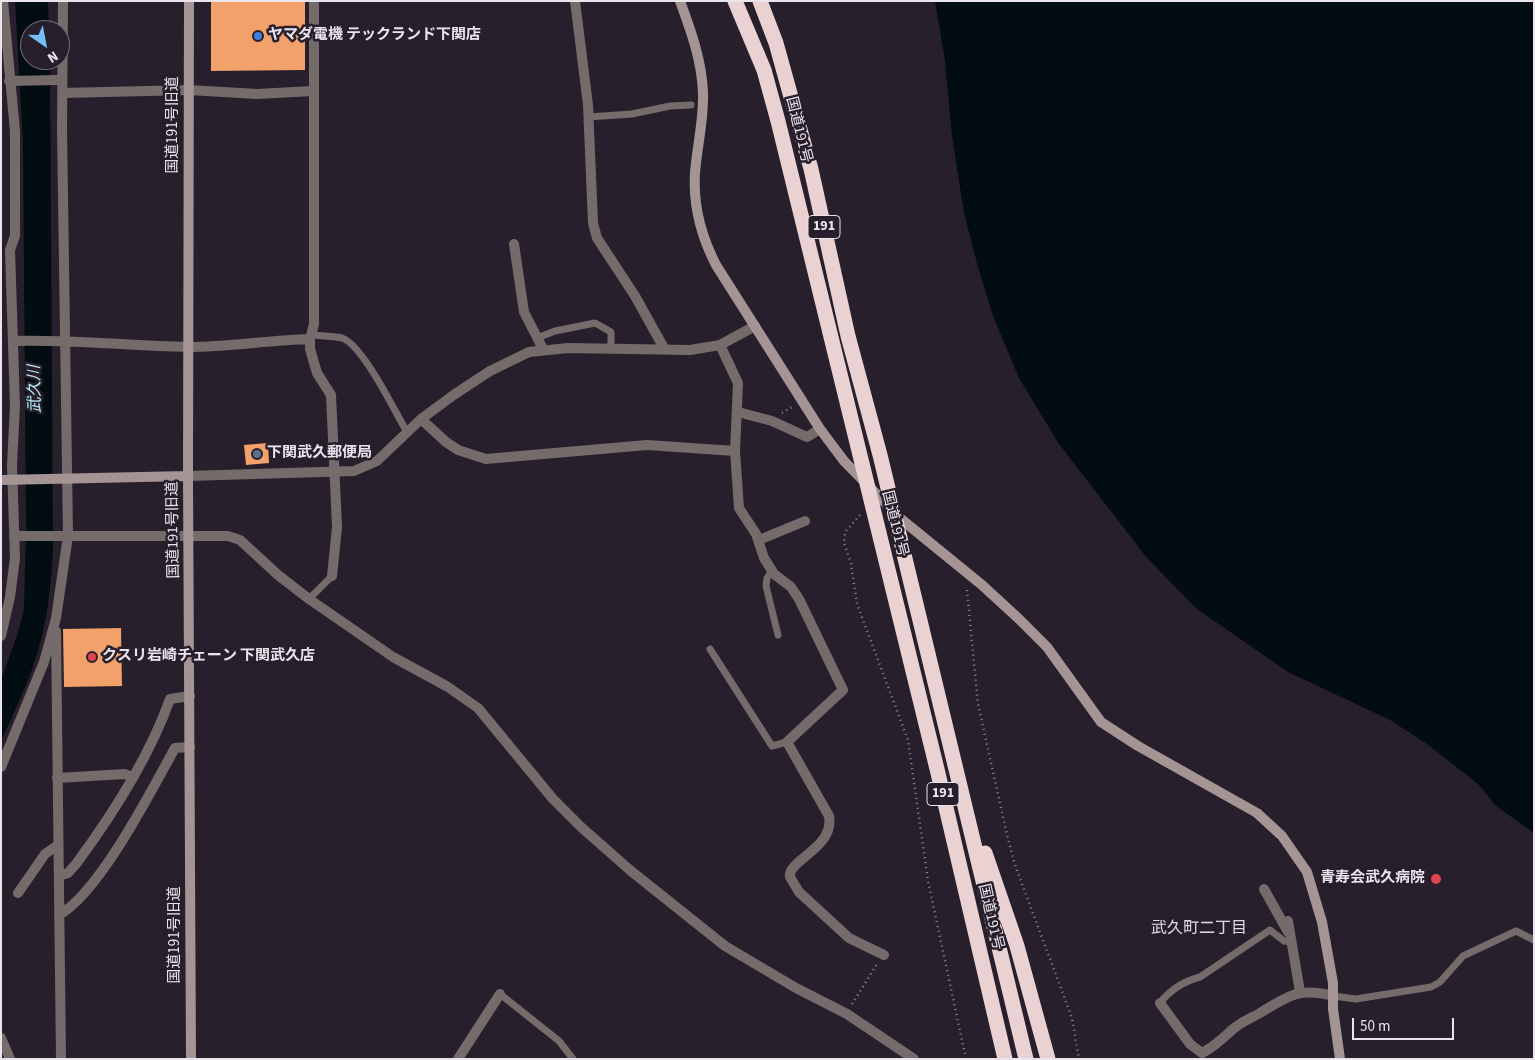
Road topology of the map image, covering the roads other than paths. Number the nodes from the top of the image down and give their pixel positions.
1 (3, 1) edge
2 (63, 1) edge
3 (189, 1) edge
4 (314, 1) edge
5 (575, 1) edge
6 (680, 1) edge
7 (735, 1) edge
8 (760, 1) edge
9 (57, 80) dead end
10 (11, 81) junction
11 (189, 90) junction
12 (313, 92) junction
13 (64, 93) junction
14 (691, 105) dead end
15 (588, 117) junction
16 (514, 244) dead end
17 (6, 249) edge
18 (755, 326) junction
19 (310, 337) junction
20 (537, 338) junction
21 (63, 340) junction
22 (16, 341) junction
23 (720, 345) junction
24 (189, 347) junction
25 (610, 349) junction
26 (543, 350) junction
27 (665, 350) junction
28 (738, 412) junction
29 (422, 419) junction
30 (820, 429) junction
31 (407, 432) junction
32 (736, 451) junction
33 (335, 472) junction
34 (188, 476) junction
35 (62, 479) junction
36 (10, 480) edge
37 (805, 521) dead end
38 (17, 536) junction
39 (65, 536) junction
40 (190, 537) junction
41 (758, 540) junction
42 (772, 571) junction
43 (332, 576) joint
44 (309, 599) junction
45 (56, 618) junction
46 (1, 636) edge
47 (778, 636) dead end
48 (710, 649) dead end
49 (190, 696) junction
50 (787, 742) junction
51 (190, 746) junction
52 (954, 762) junction
53 (1, 767) edge
54 (132, 777) junction
55 (57, 778) junction
56 (58, 845) junction
57 (59, 876) junction
58 (1264, 890) dead end
59 (18, 893) dead end
60 (59, 915) junction
61 (1288, 921) dead end
62 (1291, 939) junction
63 (1534, 940) edge
64 (884, 955) road end
65 (1300, 992) junction
66 (500, 994) joint
67 (1333, 996) junction
68 (1160, 1003) joint
69 (998, 1032) junction
70 (1, 1038) edge
71 (10, 1059) edge
72 (61, 1059) edge
73 (191, 1059) edge
74 (458, 1059) edge
75 (573, 1059) edge
76 (914, 1059) edge
77 (995, 1059) edge
78 (1004, 1059) edge
79 (1026, 1059) edge
80 (1048, 1059) edge
81 (1340, 1059) edge

1 - 10 street
2 - 13 street
3 - 11 street, 国道191号旧道
4 - 12 street
5 - 15 street
6 - 18 street
7 - 69 highway, 国道191号 / 191
8 - 52 highway, 国道191号 / 191
9 - 10 street
10 - 17 street
11 - 12 street
11 - 13 street
11 - 24 street, 国道191号旧道
12 - 19 street
13 - 21 street
14 - 15 lane
15 - 27 street
16 - 20 street
17 - 22 street
18 - 23 street
18 - 30 street
19 - 24 street
19 - 31 lane
19 - 33 street
20 - 25 lane
20 - 26 street
21 - 22 street
21 - 24 street
21 - 35 street
22 - 36 street
23 - 27 street
23 - 28 street
24 - 34 street, 国道191号旧道
25 - 26 street
25 - 27 street
26 - 29 street
28 - 30 street
28 - 32 street
29 - 31 street
29 - 32 street
30 - 67 street
31 - 33 street
32 - 41 street
33 - 34 street
33 - 43 street
34 - 35 street
34 - 40 street, 国道191号旧道
35 - 36 street
35 - 39 street
36 - 38 street
37 - 41 street
38 - 39 street
38 - 46 street
39 - 40 street
39 - 45 street
40 - 44 street
40 - 49 street, 国道191号旧道
41 - 42 street
42 - 47 lane
42 - 50 street
43 - 44 lane
44 - 76 street
45 - 53 street
45 - 55 street
48 - 50 lane
49 - 51 street, 国道191号旧道
49 - 54 street
50 - 64 street
51 - 60 street
51 - 73 street, 国道191号旧道
52 - 79 highway, 国道191号 / 191
52 - 80 highway
54 - 55 street
54 - 57 street
55 - 56 street
56 - 57 street
56 - 59 street
57 - 60 street
58 - 62 street
60 - 72 street
61 - 62 street
62 - 65 street
62 - 68 lane
63 - 67 lane
65 - 67 street
65 - 68 street
66 - 74 street
66 - 75 lane
67 - 81 street
69 - 77 highway
69 - 78 highway, 国道191号 / 191
70 - 71 street

